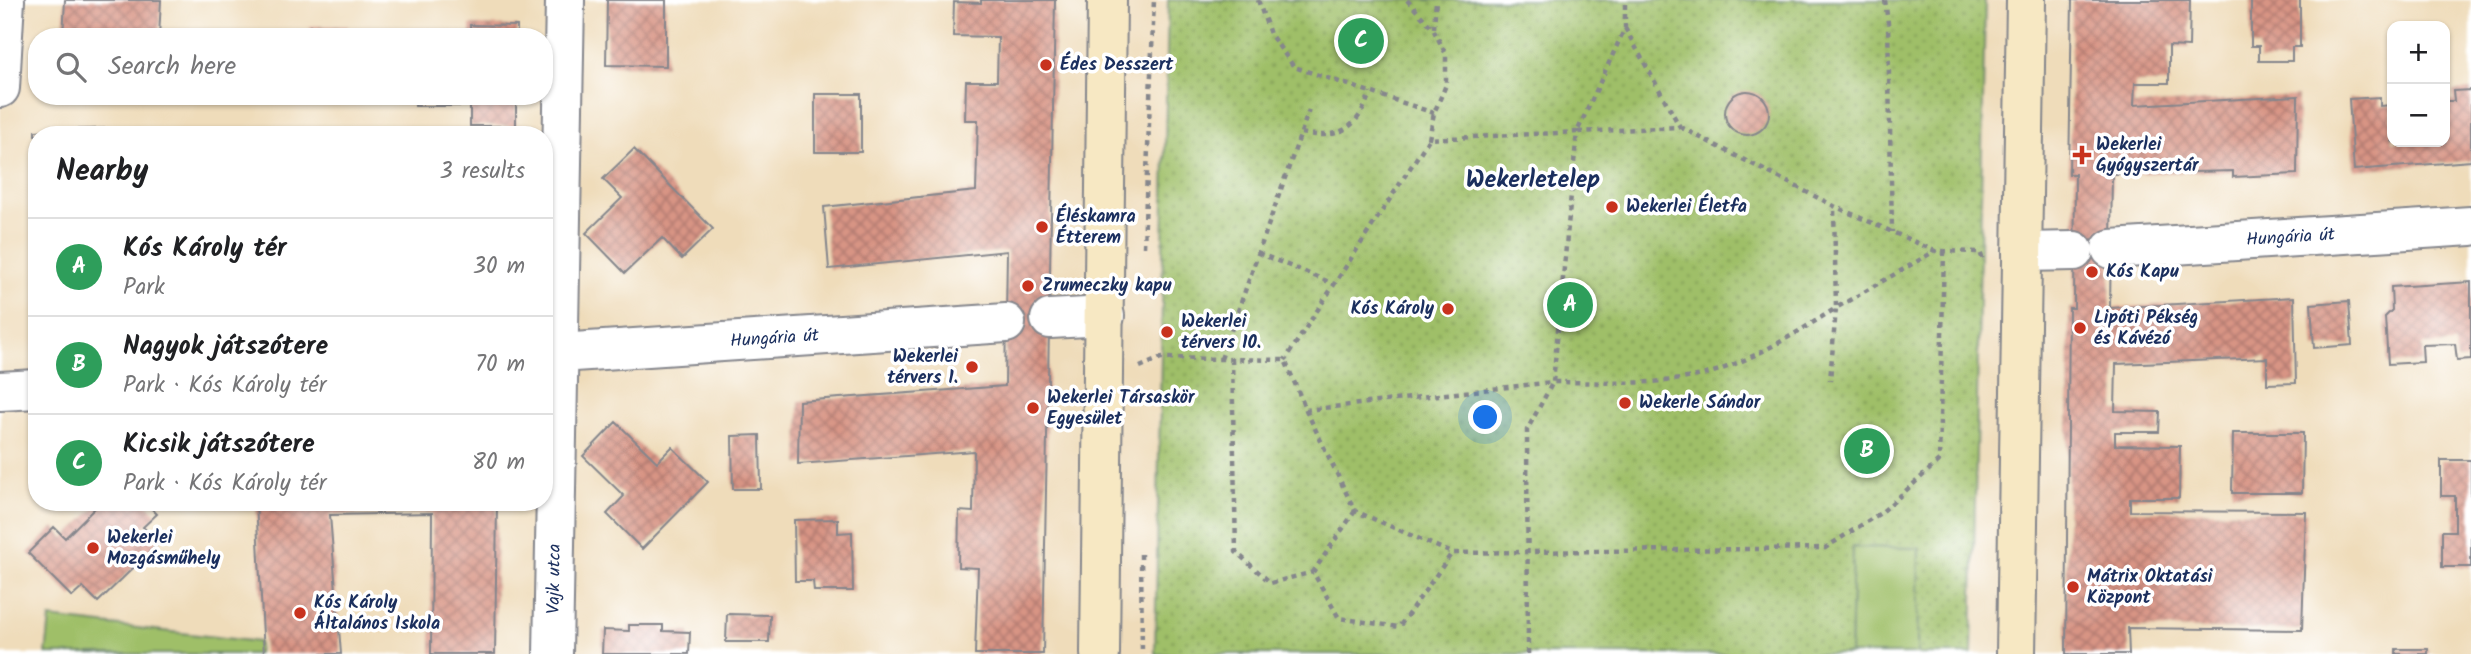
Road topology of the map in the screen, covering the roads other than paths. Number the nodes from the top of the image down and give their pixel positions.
1 (5, 0) edge
2 (565, 0) edge
3 (1107, 0) edge
4 (2026, 0) edge
5 (0, 88) edge
6 (2471, 226) edge
7 (2022, 252) junction
8 (553, 303) edge
9 (1105, 316) junction
10 (1049, 319) dead end
11 (1006, 323) dead end
12 (553, 353) edge
13 (28, 389) edge
14 (0, 391) edge
15 (552, 511) edge
16 (553, 654) edge
17 (1100, 654) edge
18 (2016, 654) edge

1 - 5 street
2 - 8 street, Vajk utca
3 - 9 street
4 - 7 street
6 - 7 street, Hungária út
7 - 18 street
9 - 10 street
9 - 17 street
11 - 12 street, Hungária út
13 - 14 street
15 - 16 street, Vajk utca

